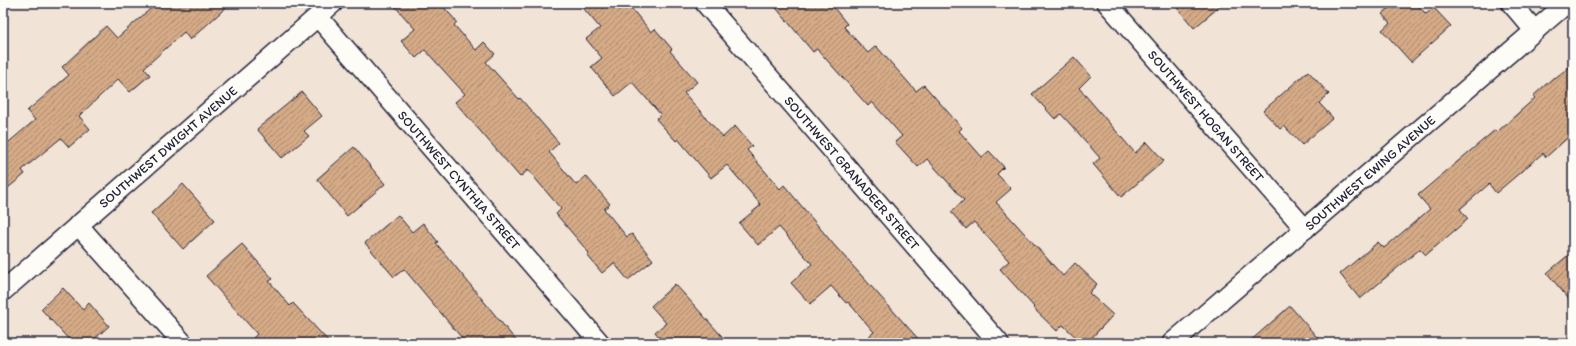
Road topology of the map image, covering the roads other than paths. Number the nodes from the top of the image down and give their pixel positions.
1 (333, 3) edge
2 (705, 3) edge
3 (1107, 3) edge
4 (1511, 3) edge
5 (1567, 3) edge
6 (318, 17) junction
7 (1535, 31) junction
8 (78, 225) junction
9 (1306, 229) junction
10 (3, 290) edge
11 (183, 343) edge
12 (600, 343) edge
13 (999, 343) edge
14 (1172, 343) edge

1 - 6 street, SOUTHWEST DWIGHT AVENUE
2 - 13 street, SOUTHWEST GRANADEER STREET
3 - 9 street, SOUTHWEST HOGAN STREET
4 - 7 street
5 - 7 street, SOUTHWEST EWING AVENUE
6 - 8 street, SOUTHWEST DWIGHT AVENUE
6 - 12 street, SOUTHWEST CYNTHIA STREET
7 - 9 street, SOUTHWEST EWING AVENUE
8 - 10 street, SOUTHWEST DWIGHT AVENUE
8 - 11 street
9 - 14 street, SOUTHWEST EWING AVENUE

